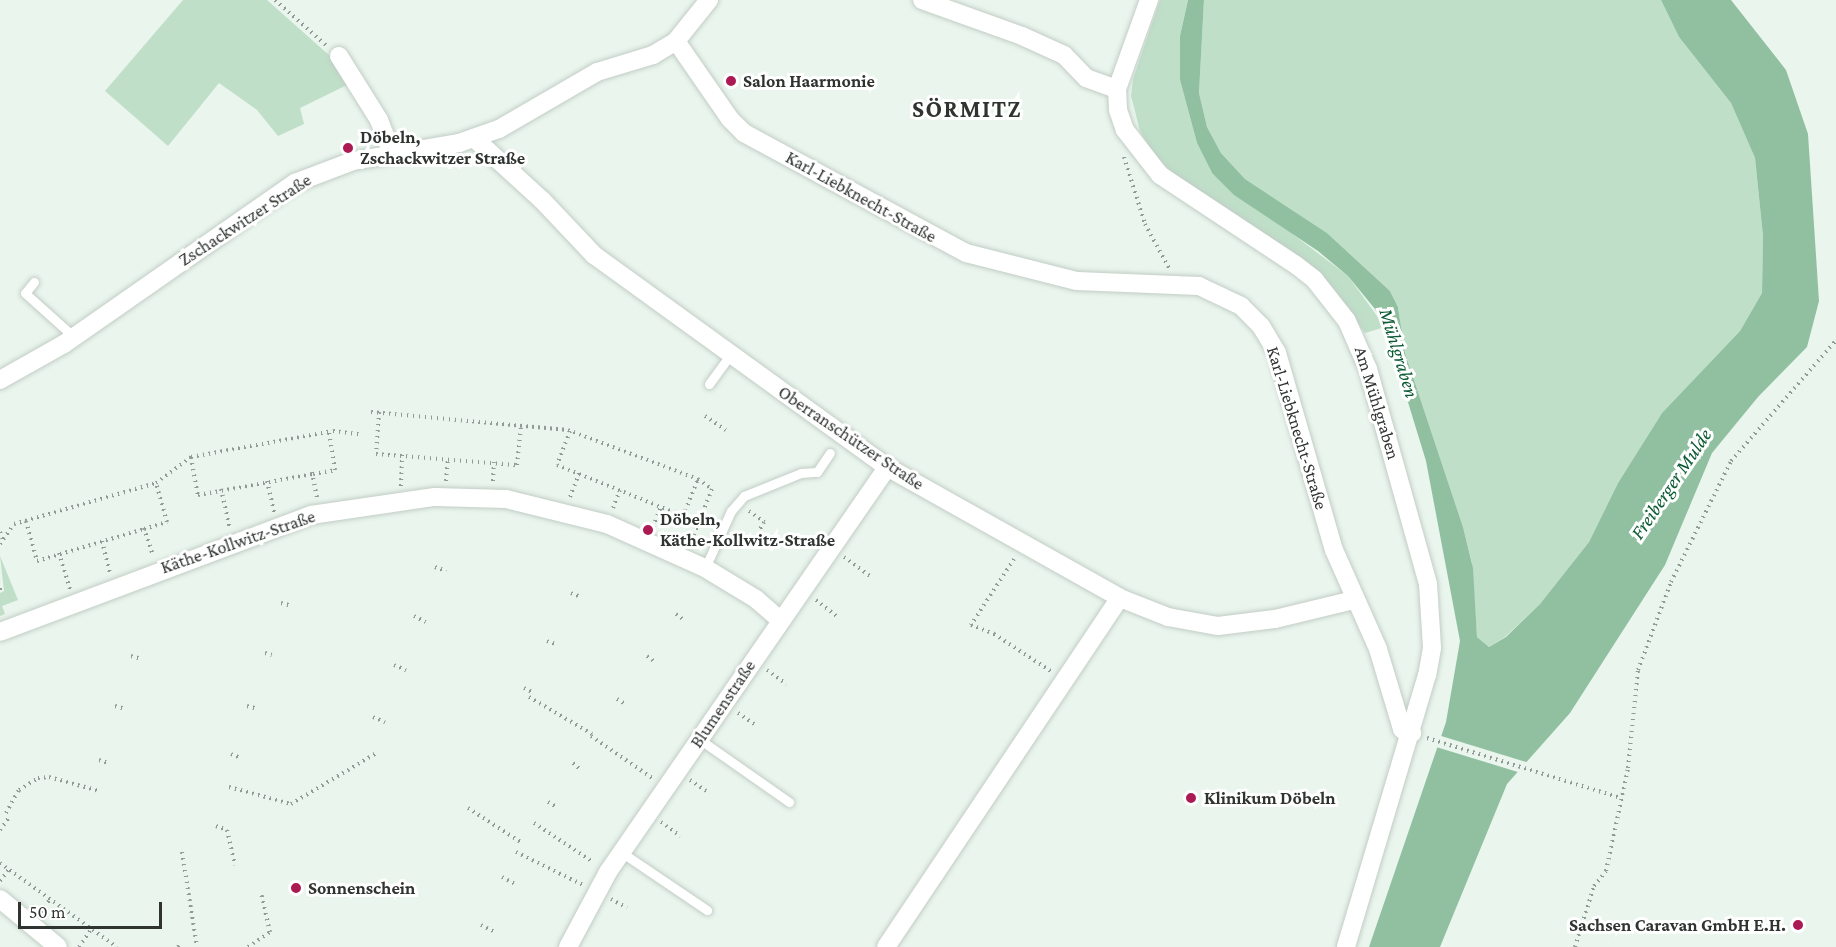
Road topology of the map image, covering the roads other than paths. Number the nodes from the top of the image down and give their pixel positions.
1 (709, 0) edge
2 (922, 0) edge
3 (1149, 0) edge
4 (676, 41) junction
5 (339, 56) road end
6 (1117, 89) junction
7 (474, 138) junction
8 (392, 152) junction
9 (34, 282) dead end
10 (74, 337) junction
11 (731, 354) junction
12 (0, 380) edge
13 (709, 384) dead end
14 (830, 453) dead end
15 (887, 467) junction
16 (705, 568) junction
17 (1120, 598) junction
18 (1354, 600) junction
19 (780, 620) junction
20 (0, 632) edge
21 (1419, 735) junction
22 (699, 739) junction
23 (789, 802) dead end
24 (621, 852) junction
25 (0, 899) edge
26 (707, 910) dead end
27 (58, 947) edge
28 (568, 947) edge
29 (886, 947) edge
30 (1346, 947) edge

1 - 4 street
2 - 6 street
3 - 6 street, Am Mühlgraben
4 - 7 street, Zschackwitzer Straße
4 - 18 street, Karl-Liebknecht-Straße
5 - 8 street
6 - 21 street, Am Mühlgraben
7 - 8 street, Zschackwitzer Straße
7 - 11 street, Oberranschützer Straße
8 - 10 street, Zschackwitzer Straße
9 - 10 lane
10 - 12 street, Zschackwitzer Straße
11 - 13 lane
11 - 15 street, Oberranschützer Straße
14 - 16 lane
15 - 17 street, Oberranschützer Straße
15 - 19 street, Blumenstraße
16 - 19 street, Käthe-Kollwitz-Straße
16 - 20 street, Käthe-Kollwitz-Straße
17 - 18 street, Oberranschützer Straße
17 - 29 street
18 - 21 street, Karl-Liebknecht-Straße
19 - 22 street, Blumenstraße
21 - 30 street
22 - 23 lane
22 - 24 street, Blumenstraße
24 - 26 lane
24 - 28 street, Blumenstraße
25 - 27 street

